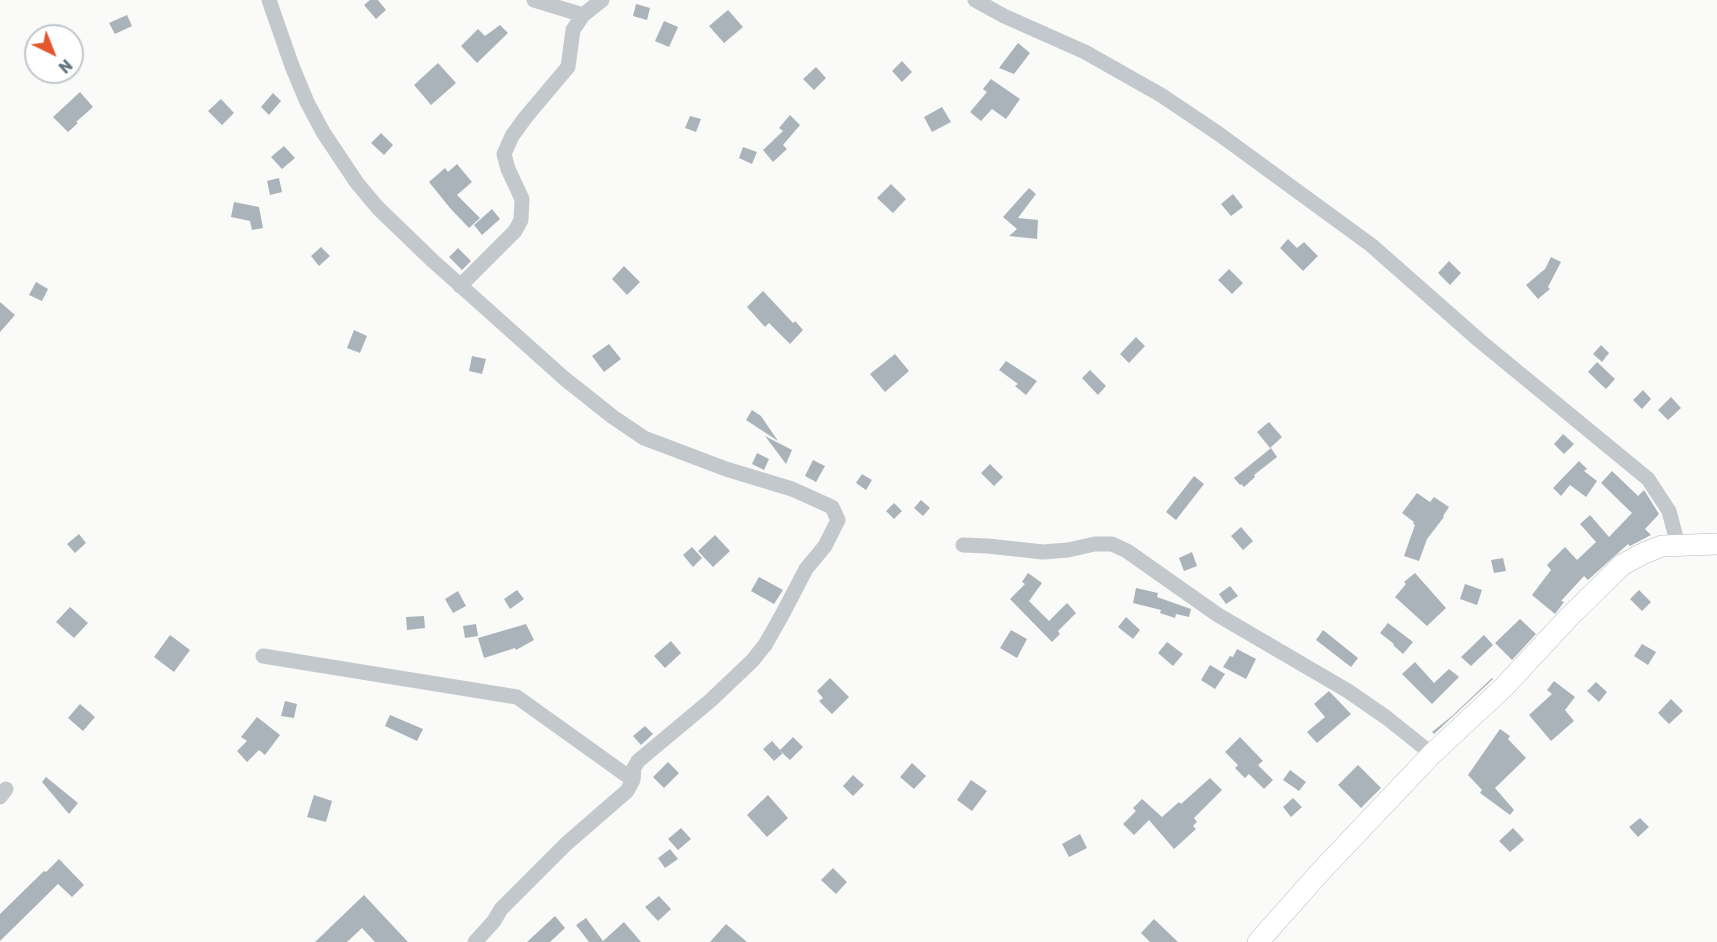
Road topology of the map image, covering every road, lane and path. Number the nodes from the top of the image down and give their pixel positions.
1 (534, 0) edge
2 (602, 0) edge
3 (975, 0) edge
4 (271, 1) edge
5 (583, 15) junction
6 (460, 286) junction
7 (1717, 544) edge
8 (963, 545) dead end
9 (1678, 545) junction
10 (263, 656) dead end
11 (1432, 754) junction
12 (633, 780) junction
13 (475, 942) edge
14 (1258, 942) edge

1 - 5 street
2 - 5 street
3 - 9 street
4 - 6 street
5 - 6 street
6 - 12 street
7 - 9 main road
8 - 11 street
9 - 11 main road
10 - 12 street
11 - 14 main road
12 - 13 street

